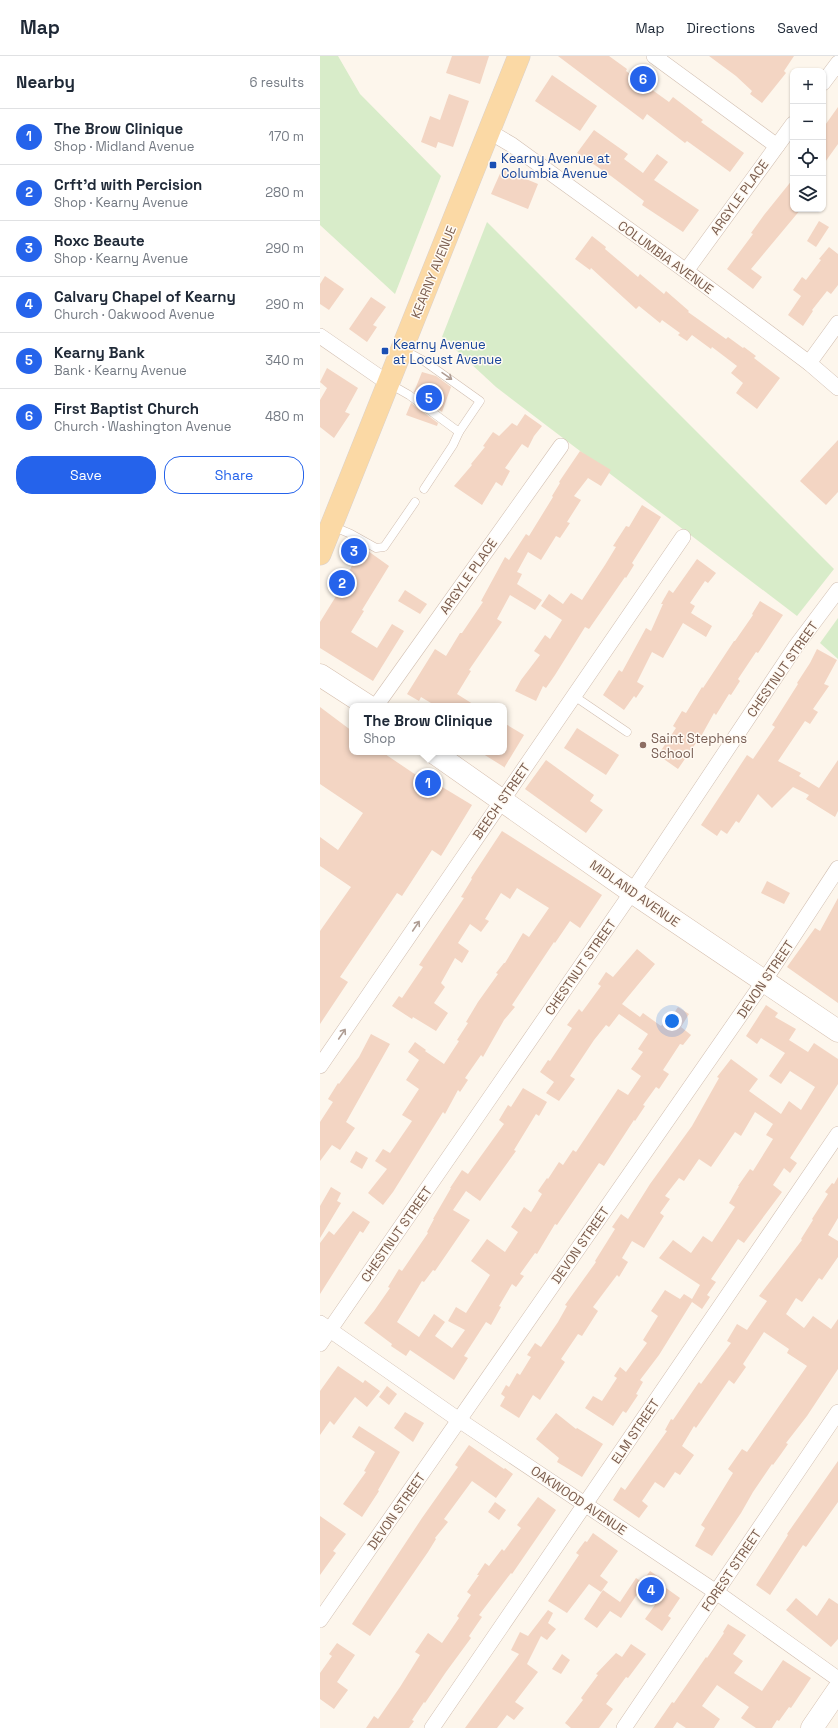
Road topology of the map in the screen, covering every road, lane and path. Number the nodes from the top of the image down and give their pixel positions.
1 (519, 56) edge
2 (654, 56) edge
3 (838, 63) edge
4 (826, 79) edge
5 (790, 128) edge
6 (490, 132) junction
7 (777, 146) junction
8 (686, 271) junction
9 (838, 323) edge
10 (320, 336) edge
11 (402, 348) junction
12 (809, 363) junction
13 (388, 383) junction
14 (838, 388) edge
15 (459, 432) junction
16 (560, 446) dead end
17 (424, 489) dead end
18 (415, 502) dead end
19 (332, 525) junction
20 (683, 537) dead end
21 (320, 554) edge
22 (838, 590) edge
23 (320, 675) edge
24 (574, 696) junction
25 (363, 703) edge
26 (378, 703) edge
27 (627, 732) dead end
28 (437, 755) edge
29 (502, 800) junction
30 (838, 868) edge
31 (632, 892) junction
32 (764, 981) junction
33 (838, 1031) edge
34 (320, 1066) edge
35 (838, 1134) edge
36 (325, 1326) edge
37 (320, 1344) edge
38 (838, 1412) edge
39 (459, 1420) junction
40 (586, 1504) junction
41 (716, 1592) junction
42 (320, 1620) edge
43 (838, 1679) edge
44 (838, 1690) edge
45 (432, 1728) edge
46 (624, 1728) edge
47 (812, 1728) edge

1 - 6 main road, KEARNY AVENUE
2 - 7 street
3 - 4 street
5 - 7 street, ARGYLE PLACE
6 - 8 street, COLUMBIA AVENUE
6 - 11 main road, KEARNY AVENUE
7 - 8 street, ARGYLE PLACE
8 - 12 street, COLUMBIA AVENUE
9 - 12 street
10 - 13 street
11 - 13 main road, KEARNY AVENUE
11 -> 15 lane
12 - 14 street, COLUMBIA AVENUE
13 - 15 lane
13 - 19 main road, KEARNY AVENUE
15 - 17 lane
16 - 26 street, ARGYLE PLACE
18 - 19 lane
19 - 21 main road, KEARNY AVENUE
20 - 24 street, BEECH STREET
22 - 31 street, CHESTNUT STREET
23 - 25 street
24 - 27 lane
24 - 29 street, BEECH STREET
28 - 29 street, MIDLAND AVENUE
29 - 31 street, MIDLAND AVENUE
34 -> 29 street, BEECH STREET
30 - 32 street, DEVON STREET
31 - 32 street, MIDLAND AVENUE
31 - 36 street, CHESTNUT STREET
32 - 33 street, MIDLAND AVENUE
32 - 39 street, DEVON STREET
35 - 40 street, ELM STREET
36 - 37 street, CHESTNUT STREET
36 - 39 street, OAKWOOD AVENUE
38 - 41 street, FOREST STREET
39 - 40 street, OAKWOOD AVENUE
39 - 42 street, DEVON STREET
40 - 41 street, OAKWOOD AVENUE
40 - 45 street, ELM STREET
41 - 43 street, OAKWOOD AVENUE
41 - 46 street, FOREST STREET
44 - 47 street

